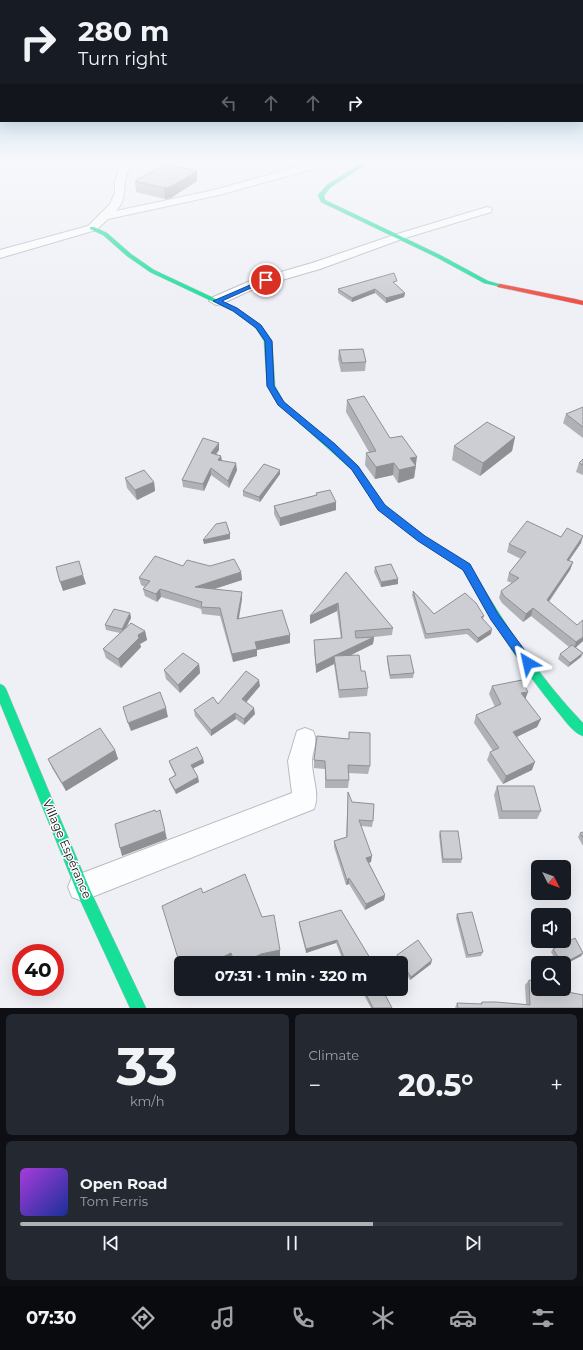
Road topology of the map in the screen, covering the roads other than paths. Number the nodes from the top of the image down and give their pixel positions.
1 (111, 209) edge
2 (150, 209) edge
3 (340, 209) edge
4 (487, 210) dead end
5 (103, 216) junction
6 (92, 228) junction
7 (398, 237) junction
8 (0, 254) edge
9 (216, 301) junction
10 (583, 303) edge
11 (0, 689) edge
12 (583, 731) edge
13 (305, 739) dead end
14 (82, 887) junction
15 (138, 1008) edge

1 - 5 street
2 - 5 street
3 - 7 street
4 - 7 street
5 - 6 street
6 - 8 street
6 - 9 street
7 - 9 street
7 - 10 street
9 - 12 street
11 - 14 street, Village Espérance
13 - 14 street
14 - 15 street, Village Espérance

